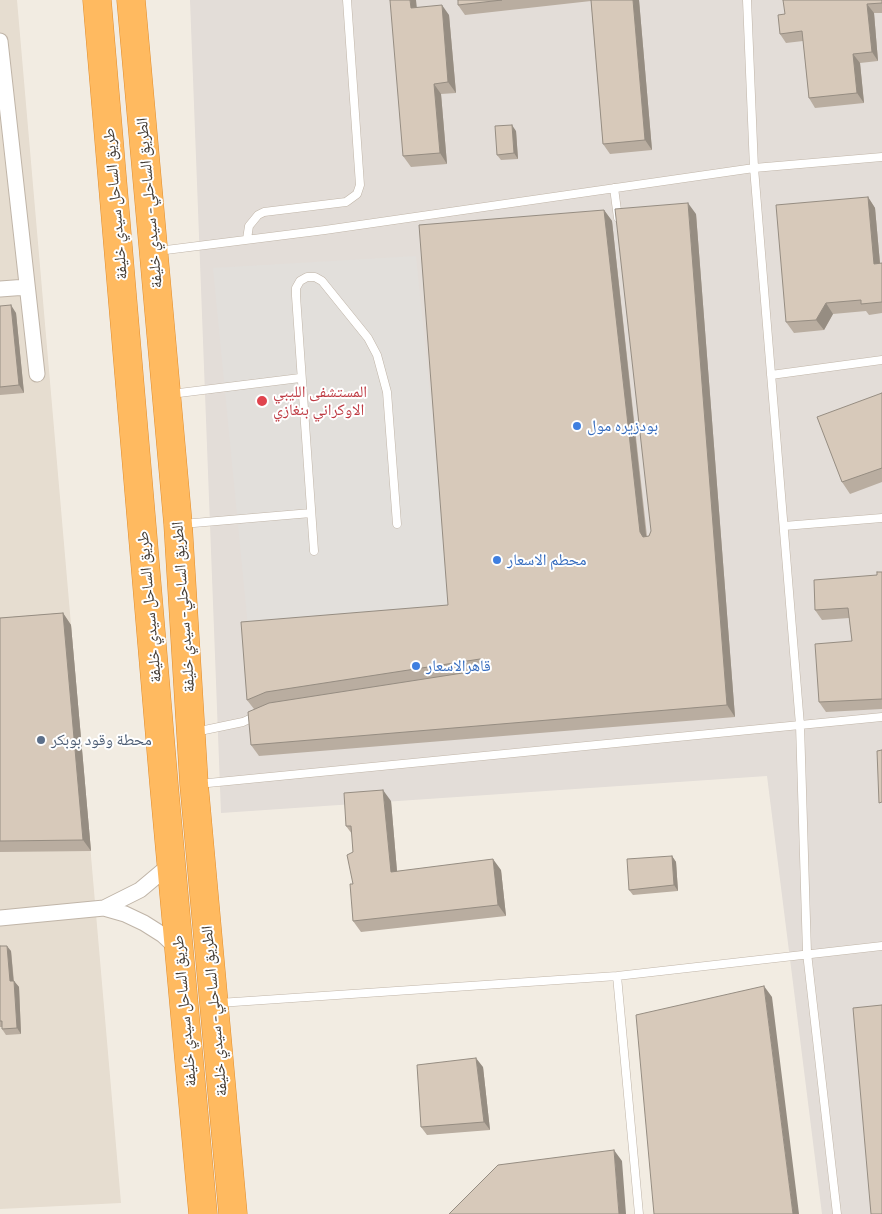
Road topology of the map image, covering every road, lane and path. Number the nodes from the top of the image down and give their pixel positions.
1 (97, 0) edge
2 (131, 0) edge
3 (347, 0) edge
4 (747, 0) edge
5 (0, 40) edge
6 (5, 129) edge
7 (882, 157) edge
8 (754, 168) junction
9 (614, 188) junction
10 (619, 227) edge
11 (247, 239) junction
12 (153, 251) junction
13 (28, 287) junction
14 (0, 289) edge
15 (882, 360) edge
16 (37, 374) dead end
17 (771, 375) junction
18 (300, 378) junction
19 (166, 395) junction
20 (311, 514) junction
21 (882, 518) edge
22 (178, 524) junction
23 (397, 524) dead end
24 (784, 526) junction
25 (314, 551) dead end
26 (267, 712) edge
27 (882, 718) edge
28 (800, 726) junction
29 (191, 733) junction
30 (194, 784) junction
31 (171, 864) junction
32 (104, 908) junction
33 (0, 918) edge
34 (882, 946) edge
35 (179, 950) junction
36 (807, 953) junction
37 (617, 976) junction
38 (214, 1003) junction
39 (203, 1214) edge
40 (233, 1214) edge
41 (639, 1214) edge
42 (837, 1214) edge

1 - 31 highway, طريق الساحل سيدي خليفة
2 - 12 highway, الطريق الساحلي- سيدي خليفة
3 - 11 lane
4 - 8 lane
5 - 6 street
6 - 13 street
7 - 8 lane
8 - 9 lane
8 - 17 lane
9 - 10 lane
9 - 11 lane
11 - 12 lane
12 - 19 highway, الطريق الساحلي- سيدي خليفة
13 - 14 street
13 - 16 street
15 - 17 lane
17 - 24 lane
18 - 19 lane
18 - 20 lane
18 - 23 lane
19 - 22 highway, الطريق الساحلي- سيدي خليفة
20 - 22 lane
20 - 25 lane
21 - 24 lane
22 - 29 highway, الطريق الساحلي- سيدي خليفة
24 - 28 lane
26 - 29 lane
27 - 28 lane
28 - 30 lane
28 - 36 lane
29 - 30 highway, الطريق الساحلي- سيدي خليفة
30 - 38 highway, الطريق الساحلي- سيدي خليفة
31 - 32 street
31 - 35 highway, طريق الساحل سيدي خليفة
32 - 33 street
32 - 35 street
34 - 36 lane
35 - 39 highway, طريق الساحل سيدي خليفة
36 - 37 lane
36 - 42 lane
37 - 38 lane
37 - 41 lane
38 - 40 highway, الطريق الساحلي- سيدي خليفة

